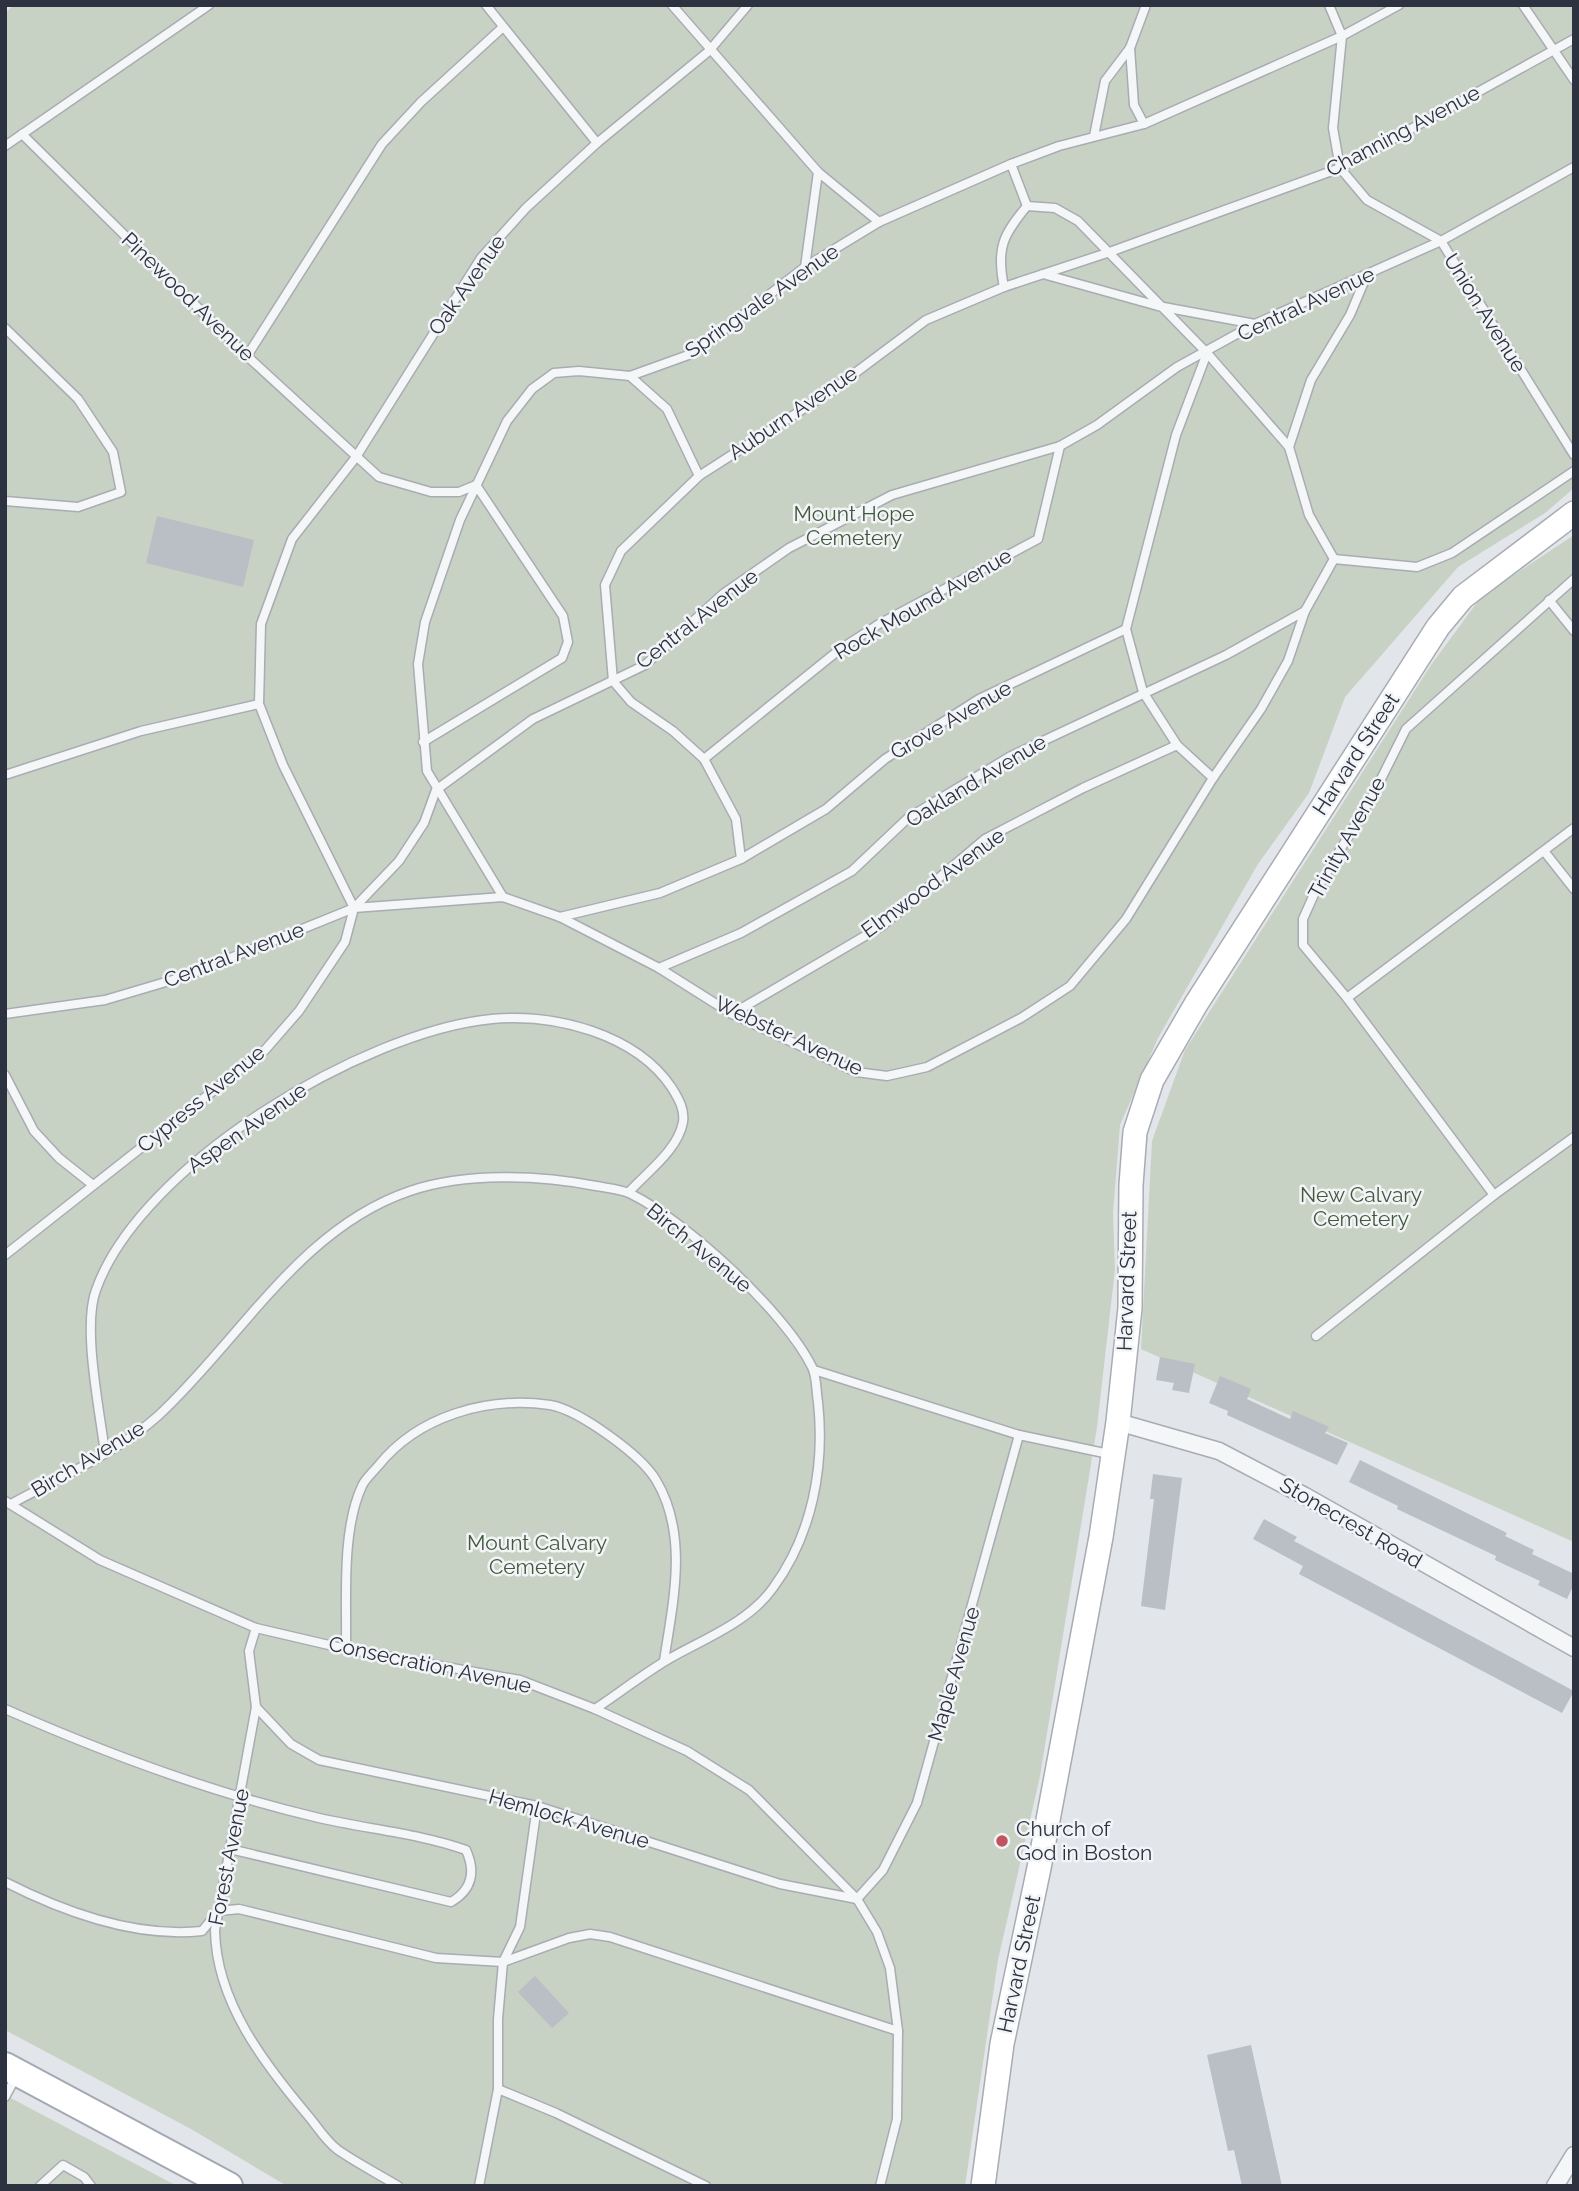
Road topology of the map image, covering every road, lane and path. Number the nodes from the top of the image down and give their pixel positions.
1 (209, 5) edge
2 (486, 5) edge
3 (672, 5) edge
4 (748, 5) edge
5 (1146, 5) edge
6 (1329, 5) edge
7 (1399, 5) edge
8 (1523, 5) edge
9 (502, 28) junction
10 (1342, 36) junction
11 (1574, 39) edge
12 (1130, 48) junction
13 (709, 51) junction
14 (1553, 51) junction
15 (1574, 80) edge
16 (1144, 124) junction
17 (22, 134) junction
18 (1094, 136) junction
19 (597, 143) junction
20 (5, 146) edge
21 (1011, 164) junction
22 (1574, 167) edge
23 (1340, 168) junction
24 (818, 172) junction
25 (1027, 206) junction
26 (879, 222) junction
27 (1441, 241) junction
28 (1107, 253) junction
29 (806, 267) junction
30 (1043, 274) junction
31 (1366, 277) junction
32 (1004, 286) junction
33 (1158, 306) junction
34 (1255, 324) junction
35 (5, 328) edge
36 (1207, 353) junction
37 (247, 356) junction
38 (630, 376) junction
39 (1060, 446) junction
40 (1289, 447) junction
41 (1574, 455) edge
42 (356, 457) junction
43 (1574, 471) edge
44 (699, 476) junction
45 (476, 485) junction
46 (5, 502) edge
47 (1574, 513) edge
48 (1334, 559) junction
49 (1574, 579) edge
50 (1549, 600) junction
51 (1305, 611) junction
52 (1126, 629) junction
53 (1574, 631) edge
54 (613, 681) junction
55 (1143, 692) junction
56 (259, 704) junction
57 (423, 742) junction
58 (1177, 745) junction
59 (704, 760) junction
60 (5, 775) edge
61 (1213, 778) junction
62 (436, 790) junction
63 (1574, 828) edge
64 (1544, 850) junction
65 (741, 859) junction
66 (1574, 889) edge
67 (503, 897) junction
68 (354, 908) junction
69 (560, 917) junction
70 (659, 968) junction
71 (1347, 998) junction
72 (5, 1014) edge
73 (732, 1014) junction
74 (5, 1075) edge
75 (1574, 1137) edge
76 (93, 1185) junction
77 (629, 1192) junction
78 (1494, 1195) junction
79 (5, 1255) edge
80 (1316, 1336) dead end
81 (814, 1370) junction
82 (1118, 1422) junction
83 (1019, 1435) junction
84 (105, 1453) junction
85 (1112, 1455) junction
86 (8, 1503) edge
87 (256, 1628) junction
88 (1574, 1648) edge
89 (346, 1649) junction
90 (664, 1661) junction
91 (256, 1707) junction
92 (5, 1709) edge
93 (595, 1709) junction
94 (241, 1796) junction
95 (537, 1806) junction
96 (230, 1849) junction
97 (5, 1882) edge
98 (857, 1899) junction
99 (219, 1911) junction
100 (503, 1962) junction
101 (898, 2031) junction
102 (11, 2070) edge
103 (498, 2089) junction
104 (5, 2097) edge
105 (1574, 2155) edge
106 (40, 2186) edge
107 (91, 2186) edge
108 (229, 2186) edge
109 (398, 2186) edge
110 (480, 2186) edge
111 (706, 2186) edge
112 (880, 2186) edge
113 (983, 2186) edge
114 (1555, 2186) edge

1 - 17 lane
2 - 9 lane
3 - 13 lane
4 - 13 lane, Oak Avenue
5 - 12 lane
6 - 10 lane
7 - 10 lane
8 - 14 lane
9 - 19 lane
9 - 37 lane
10 - 16 lane
10 - 23 lane
11 - 14 lane, Channing Avenue
12 - 16 lane
12 - 18 lane
13 - 19 lane, Oak Avenue
13 - 24 lane
14 - 15 lane
14 - 23 lane, Channing Avenue
16 - 18 lane
17 - 20 lane
17 - 37 lane, Pinewood Avenue
18 - 21 lane
19 - 42 lane, Oak Avenue
21 - 25 lane
21 - 26 lane
22 - 27 lane, Central Avenue
23 - 27 lane, Union Avenue
23 - 28 lane, Channing Avenue
24 - 26 lane
24 - 29 lane
25 - 28 lane
25 - 32 lane
26 - 29 lane, Springvale Avenue
27 - 31 lane, Central Avenue
27 - 41 lane, Union Avenue
28 - 30 lane, Auburn Avenue
28 - 33 lane
29 - 38 lane, Springvale Avenue
30 - 32 lane, Auburn Avenue
30 - 33 lane
31 - 34 lane, Central Avenue
31 - 40 lane
32 - 44 lane, Auburn Avenue
33 - 34 lane
33 - 36 lane
34 - 36 lane, Central Avenue
35 - 46 lane
36 - 39 lane, Central Avenue
36 - 40 lane
36 - 52 lane
37 - 42 lane, Pinewood Avenue
38 - 44 lane
38 - 45 lane, Springvale Avenue
39 - 54 lane, Central Avenue
39 - 59 lane, Rock Mound Avenue
40 - 48 lane
42 - 45 lane, Pinewood Avenue
42 - 56 lane, Oak Avenue
43 - 48 lane
44 - 54 lane, Auburn Avenue
45 - 57 lane, Springvale Avenue
45 - 57 lane
47 - 82 main road, Harvard Street
48 - 51 lane, Webster Avenue
49 - 50 lane, Trinity Avenue
50 - 53 lane
50 - 71 lane, Trinity Avenue
51 - 55 lane, Oakland Avenue
51 - 61 lane, Webster Avenue
52 - 55 lane
52 - 65 lane, Grove Avenue
54 - 59 lane
54 - 62 lane, Central Avenue
55 - 58 lane
55 - 70 lane, Oakland Avenue
56 - 60 lane
56 - 68 lane
57 - 62 lane, Springvale Avenue
58 - 61 lane
58 - 73 lane, Elmwood Avenue
59 - 65 lane
61 - 73 lane, Webster Avenue
62 - 67 lane, Springvale Avenue
62 - 68 lane, Central Avenue
63 - 64 lane
64 - 66 lane
64 - 71 lane
65 - 69 lane, Grove Avenue
67 - 68 lane, Webster Avenue
67 - 69 lane, Webster Avenue
68 - 72 lane, Central Avenue
68 - 76 lane, Cypress Avenue
69 - 70 lane, Webster Avenue
70 - 73 lane, Webster Avenue
71 - 78 lane, Trinity Avenue
74 - 76 lane
75 - 78 lane
76 - 79 lane, Cypress Avenue
77 - 81 lane, Birch Avenue
77 - 84 lane, Birch Avenue
77 - 84 lane, Aspen Avenue
78 - 80 lane
81 - 83 lane
81 - 90 lane, Birch Avenue
82 - 85 main road, Harvard Street
82 - 88 street, Stonecrest Road
83 - 85 lane
83 - 98 lane, Maple Avenue
84 - 86 lane, Birch Avenue
85 - 113 main road, Harvard Street
86 - 87 lane, Consecration Avenue
87 - 89 lane, Consecration Avenue
87 - 91 lane, Forest Avenue
89 - 90 lane
89 - 93 lane, Consecration Avenue
90 - 93 lane, Birch Avenue
91 - 94 lane, Forest Avenue
91 - 95 lane, Hemlock Avenue
92 - 94 lane
93 - 98 lane, Consecration Avenue
94 - 96 lane, Forest Avenue
94 - 96 lane
95 - 98 lane, Hemlock Avenue
95 - 100 lane
96 - 99 lane, Forest Avenue
97 - 99 lane
98 - 101 lane, Consecration Avenue
99 - 100 lane
99 - 109 lane, Forest Avenue
100 - 101 lane
100 - 103 lane
101 - 112 lane, Consecration Avenue
102 - 104 lane
102 - 108 main road
103 - 110 lane
103 - 111 lane
105 - 114 street
106 - 107 lane

